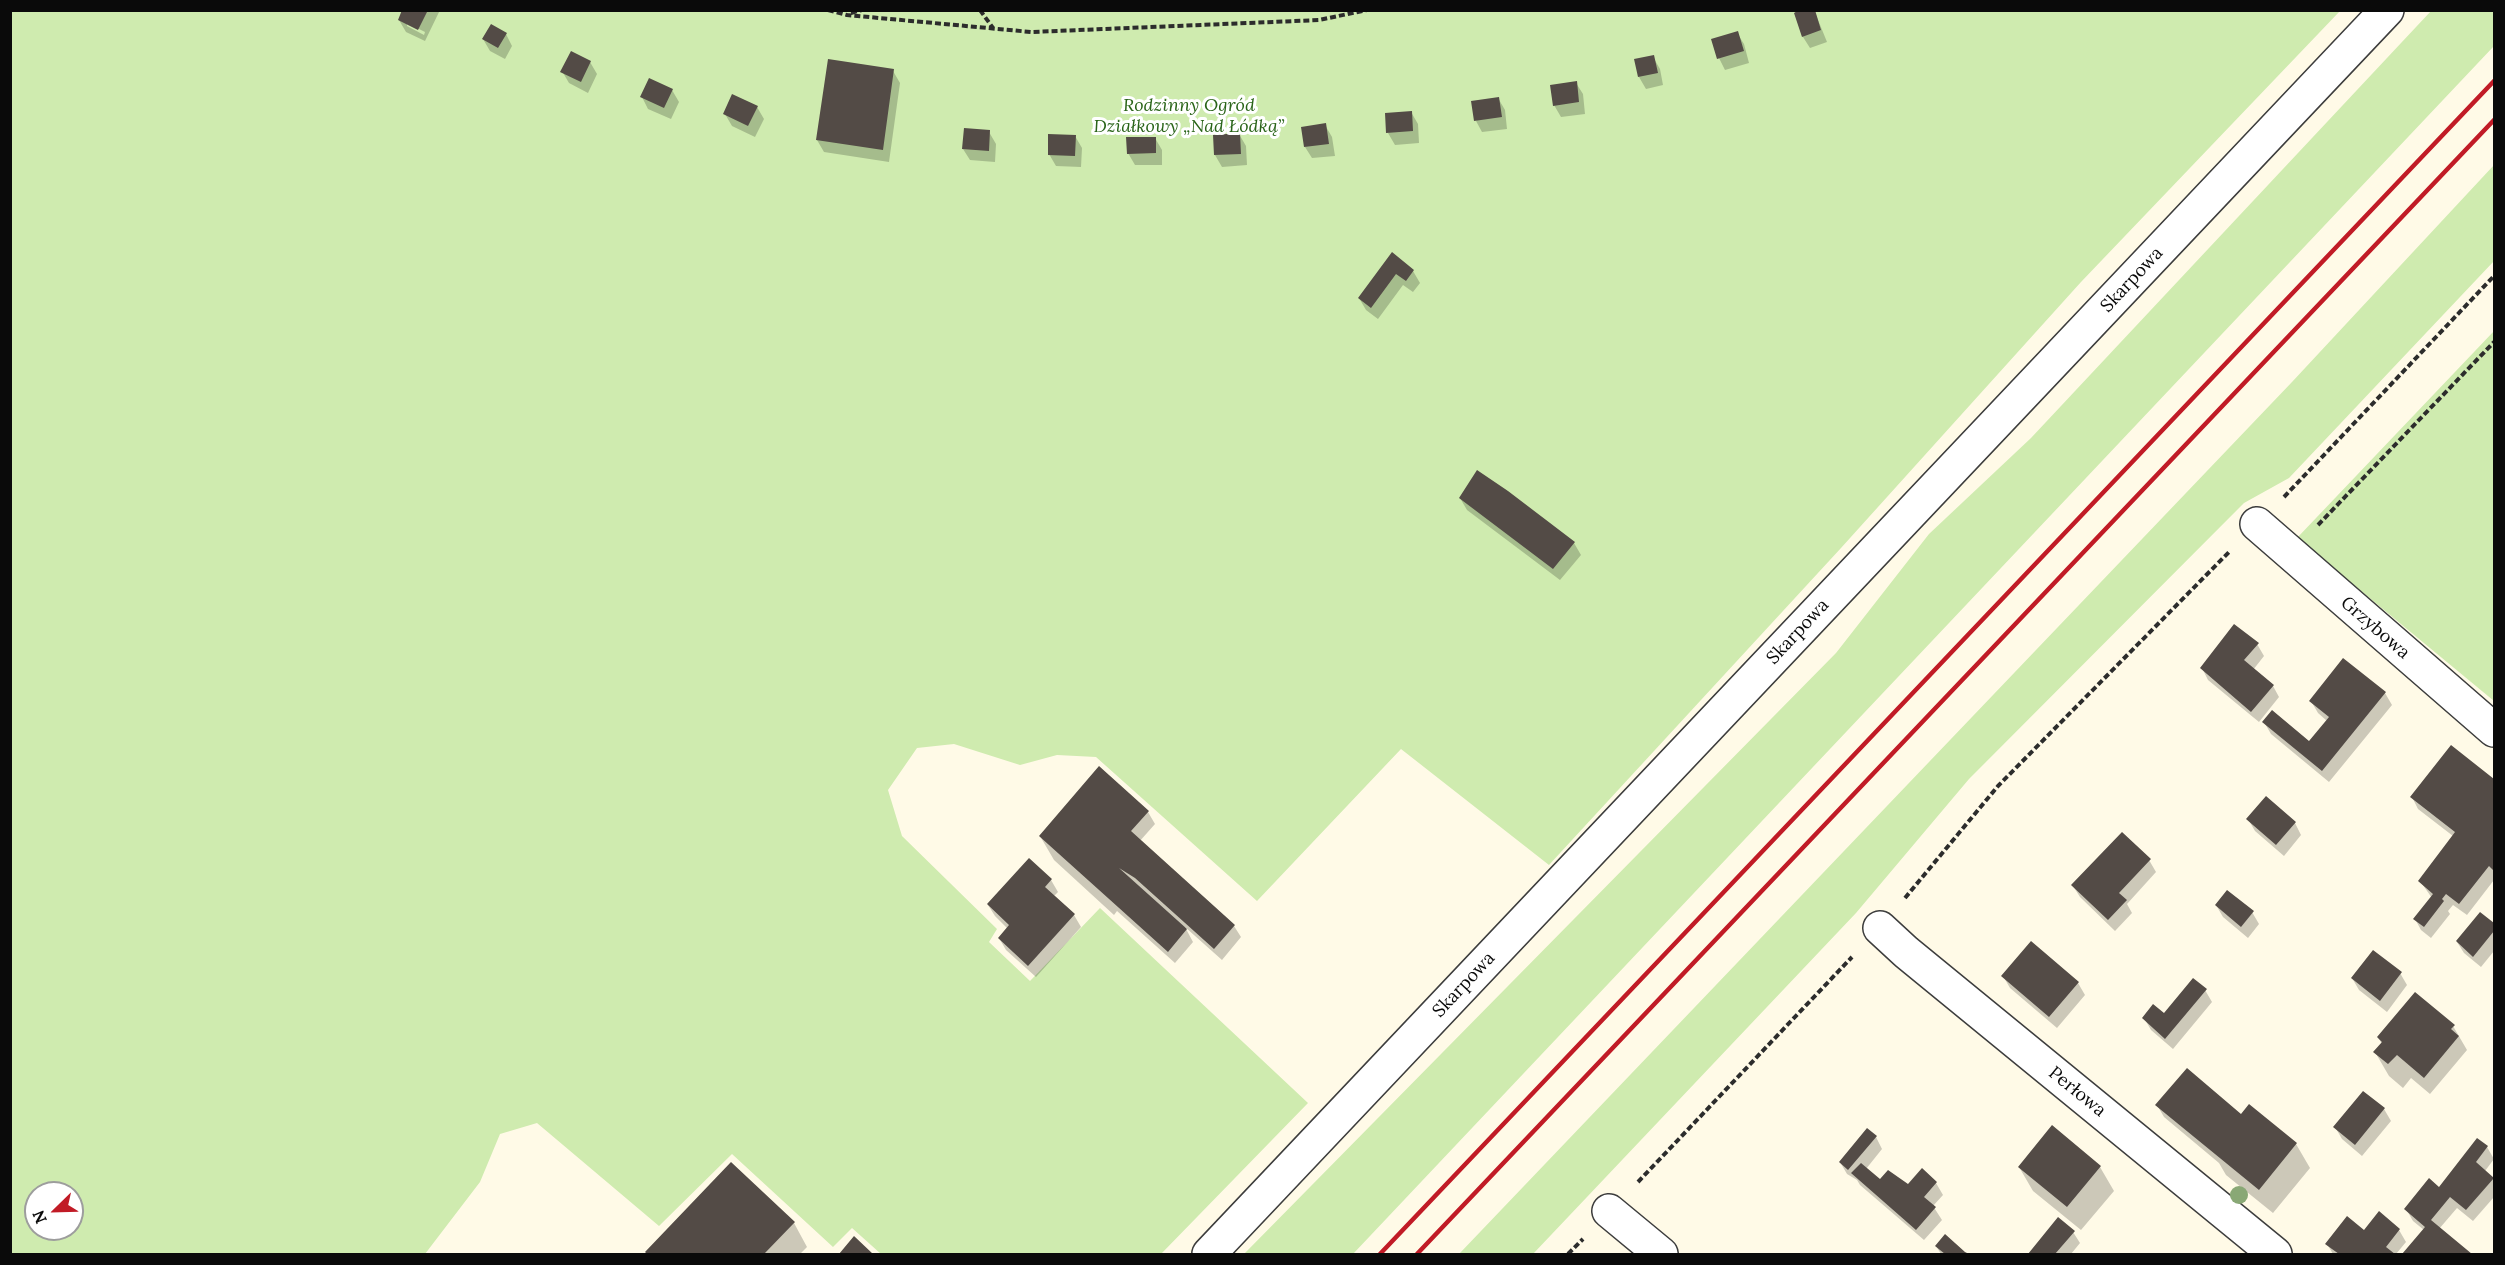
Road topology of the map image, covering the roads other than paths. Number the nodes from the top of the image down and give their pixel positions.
1 (2387, 10) edge
2 (2257, 524) road end
3 (2494, 730) edge
4 (1880, 928) road end
5 (1610, 1211) road end
6 (1209, 1254) edge
7 (1660, 1254) edge
8 (2275, 1254) edge

1 - 6 street, Skarpowa
2 - 3 street, Grzybowa
4 - 8 street, Perłowa
5 - 7 street

